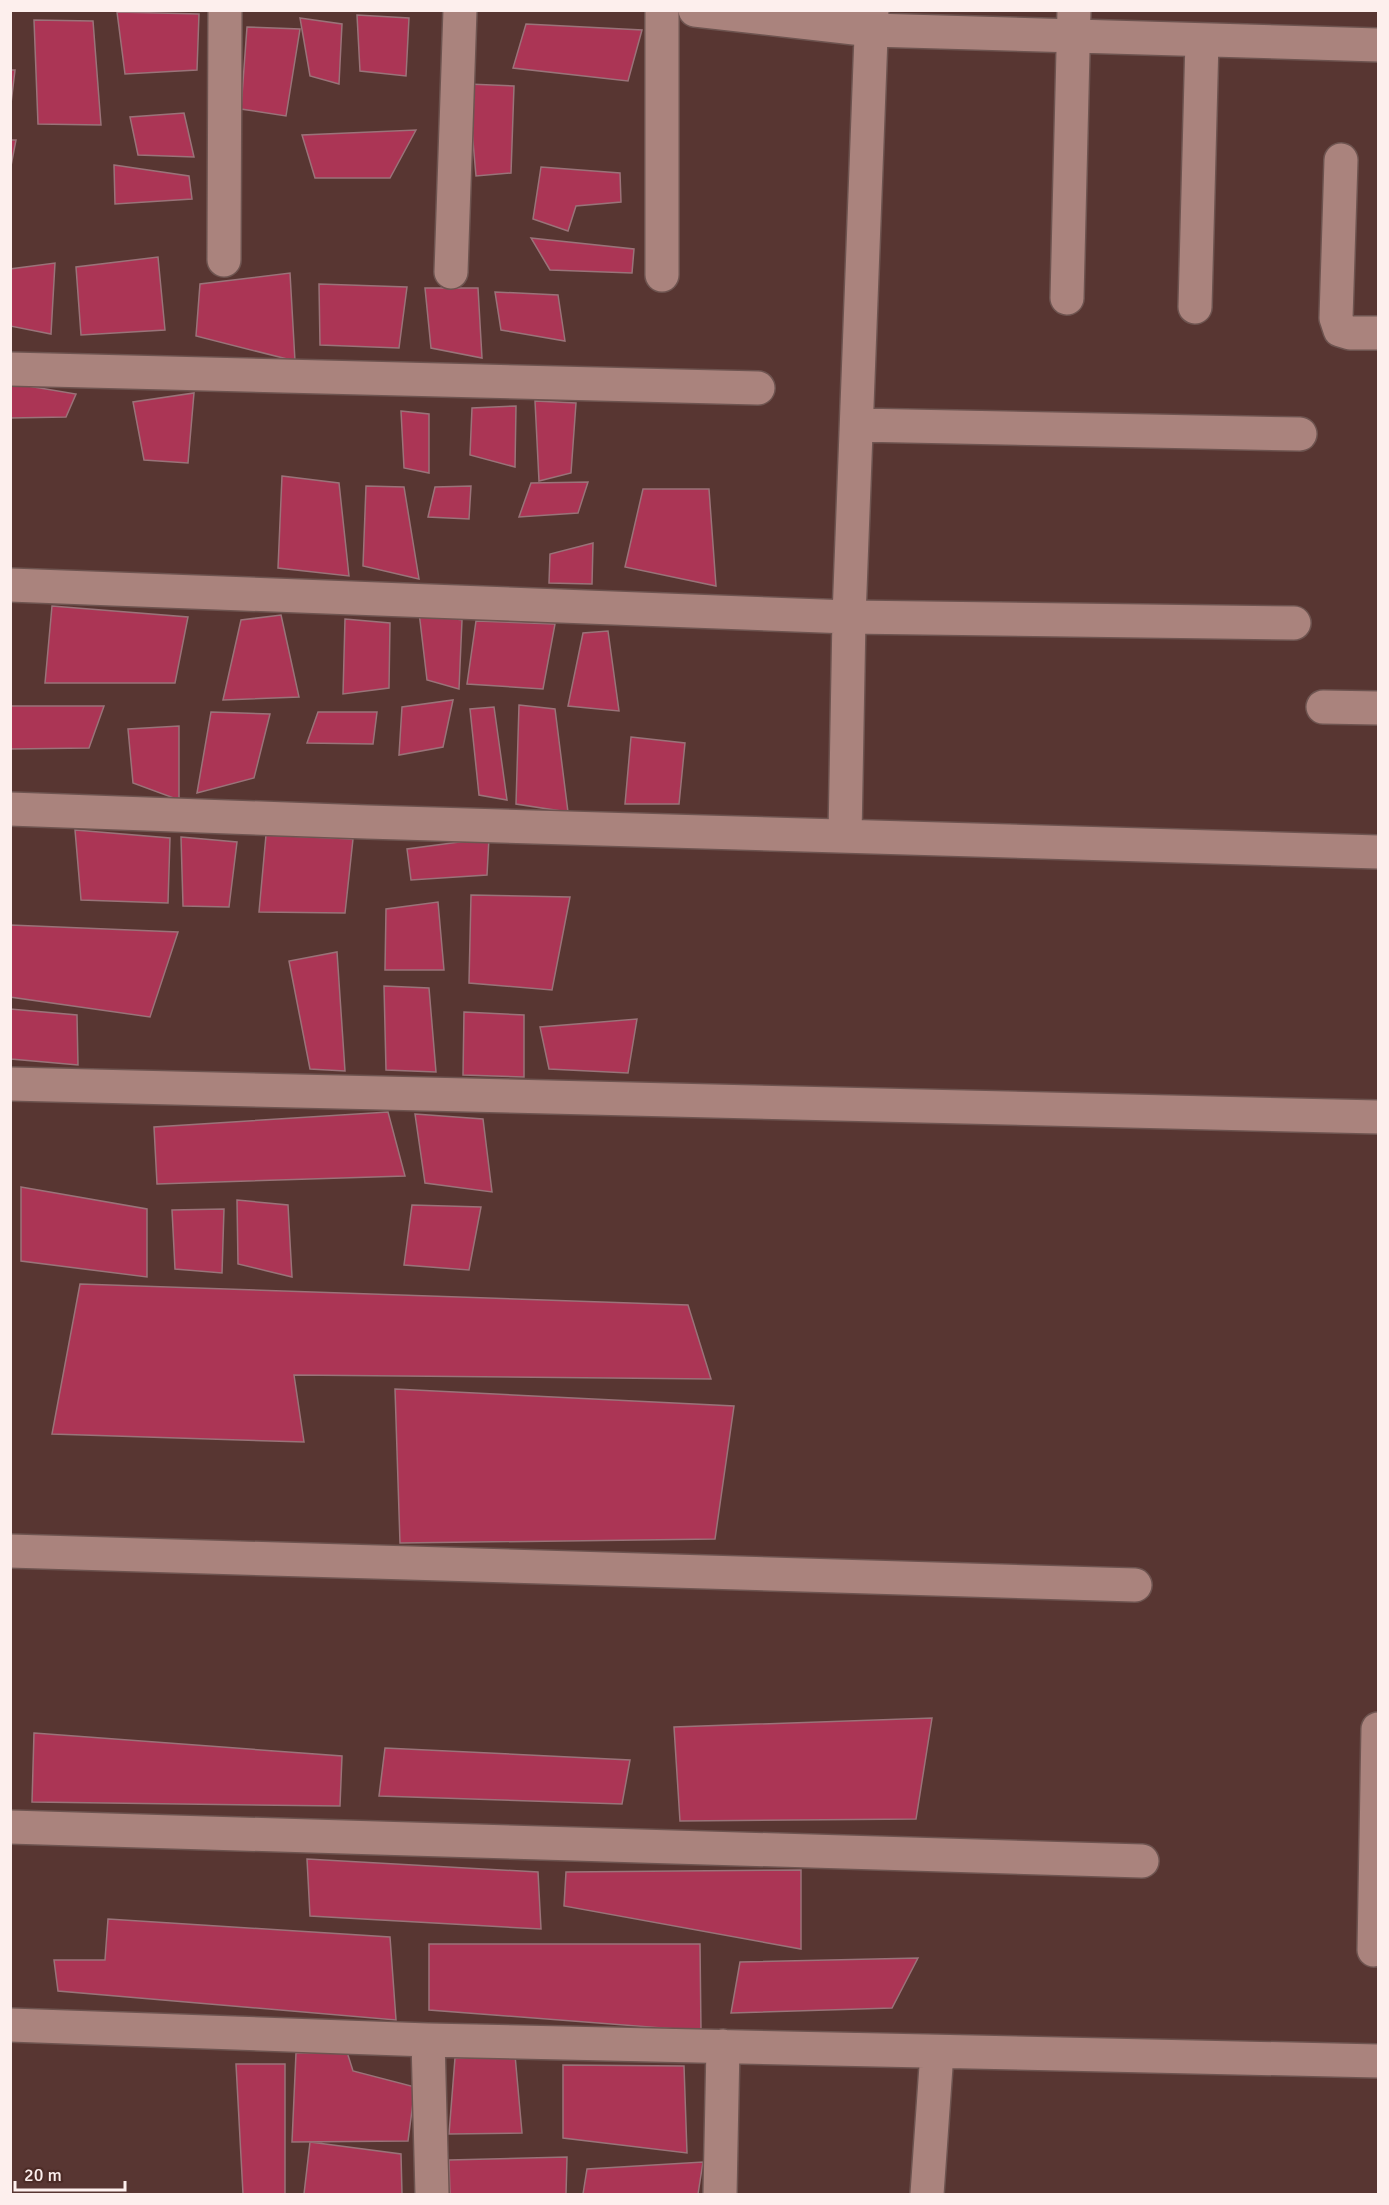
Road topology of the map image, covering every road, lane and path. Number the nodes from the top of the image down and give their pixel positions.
1 (225, 10) edge
2 (460, 10) edge
3 (662, 10) edge
4 (695, 10) edge
5 (872, 20) edge
6 (1073, 23) edge
7 (1202, 40) junction
8 (1378, 45) edge
9 (1341, 160) dead end
10 (224, 260) dead end
11 (451, 272) dead end
12 (662, 275) dead end
13 (1067, 298) dead end
14 (1195, 308) dead end
15 (1378, 333) edge
16 (10, 369) edge
17 (758, 388) dead end
18 (857, 424) junction
19 (1300, 434) dead end
20 (10, 585) edge
21 (849, 617) junction
22 (1294, 622) dead end
23 (1323, 707) dead end
24 (1378, 708) edge
25 (10, 809) edge
26 (845, 836) junction
27 (1378, 852) edge
28 (10, 1084) edge
29 (1378, 1117) edge
30 (10, 1551) edge
31 (1135, 1585) dead end
32 (1378, 1729) edge
33 (10, 1827) edge
34 (1142, 1861) dead end
35 (1374, 1950) dead end
36 (10, 2025) edge
37 (428, 2040) junction
38 (723, 2046) junction
39 (937, 2052) junction
40 (1378, 2061) edge
41 (432, 2194) edge
42 (720, 2194) edge
43 (927, 2194) edge

1 - 10 street
2 - 11 street
3 - 12 street
4 - 5 street
5 - 6 street
5 - 18 street
6 - 7 street
6 - 13 street
7 - 8 street
7 - 14 street
9 - 15 street
16 - 17 street
18 - 19 street
18 - 21 street
20 - 21 street
21 - 22 street
21 - 26 street
23 - 24 street
25 - 26 street
26 - 27 street
28 - 29 street
30 - 31 street
32 - 35 street
33 - 34 street
36 - 37 street
37 - 38 street
37 - 41 street
38 - 39 street
38 - 42 street
39 - 40 street
39 - 43 street

